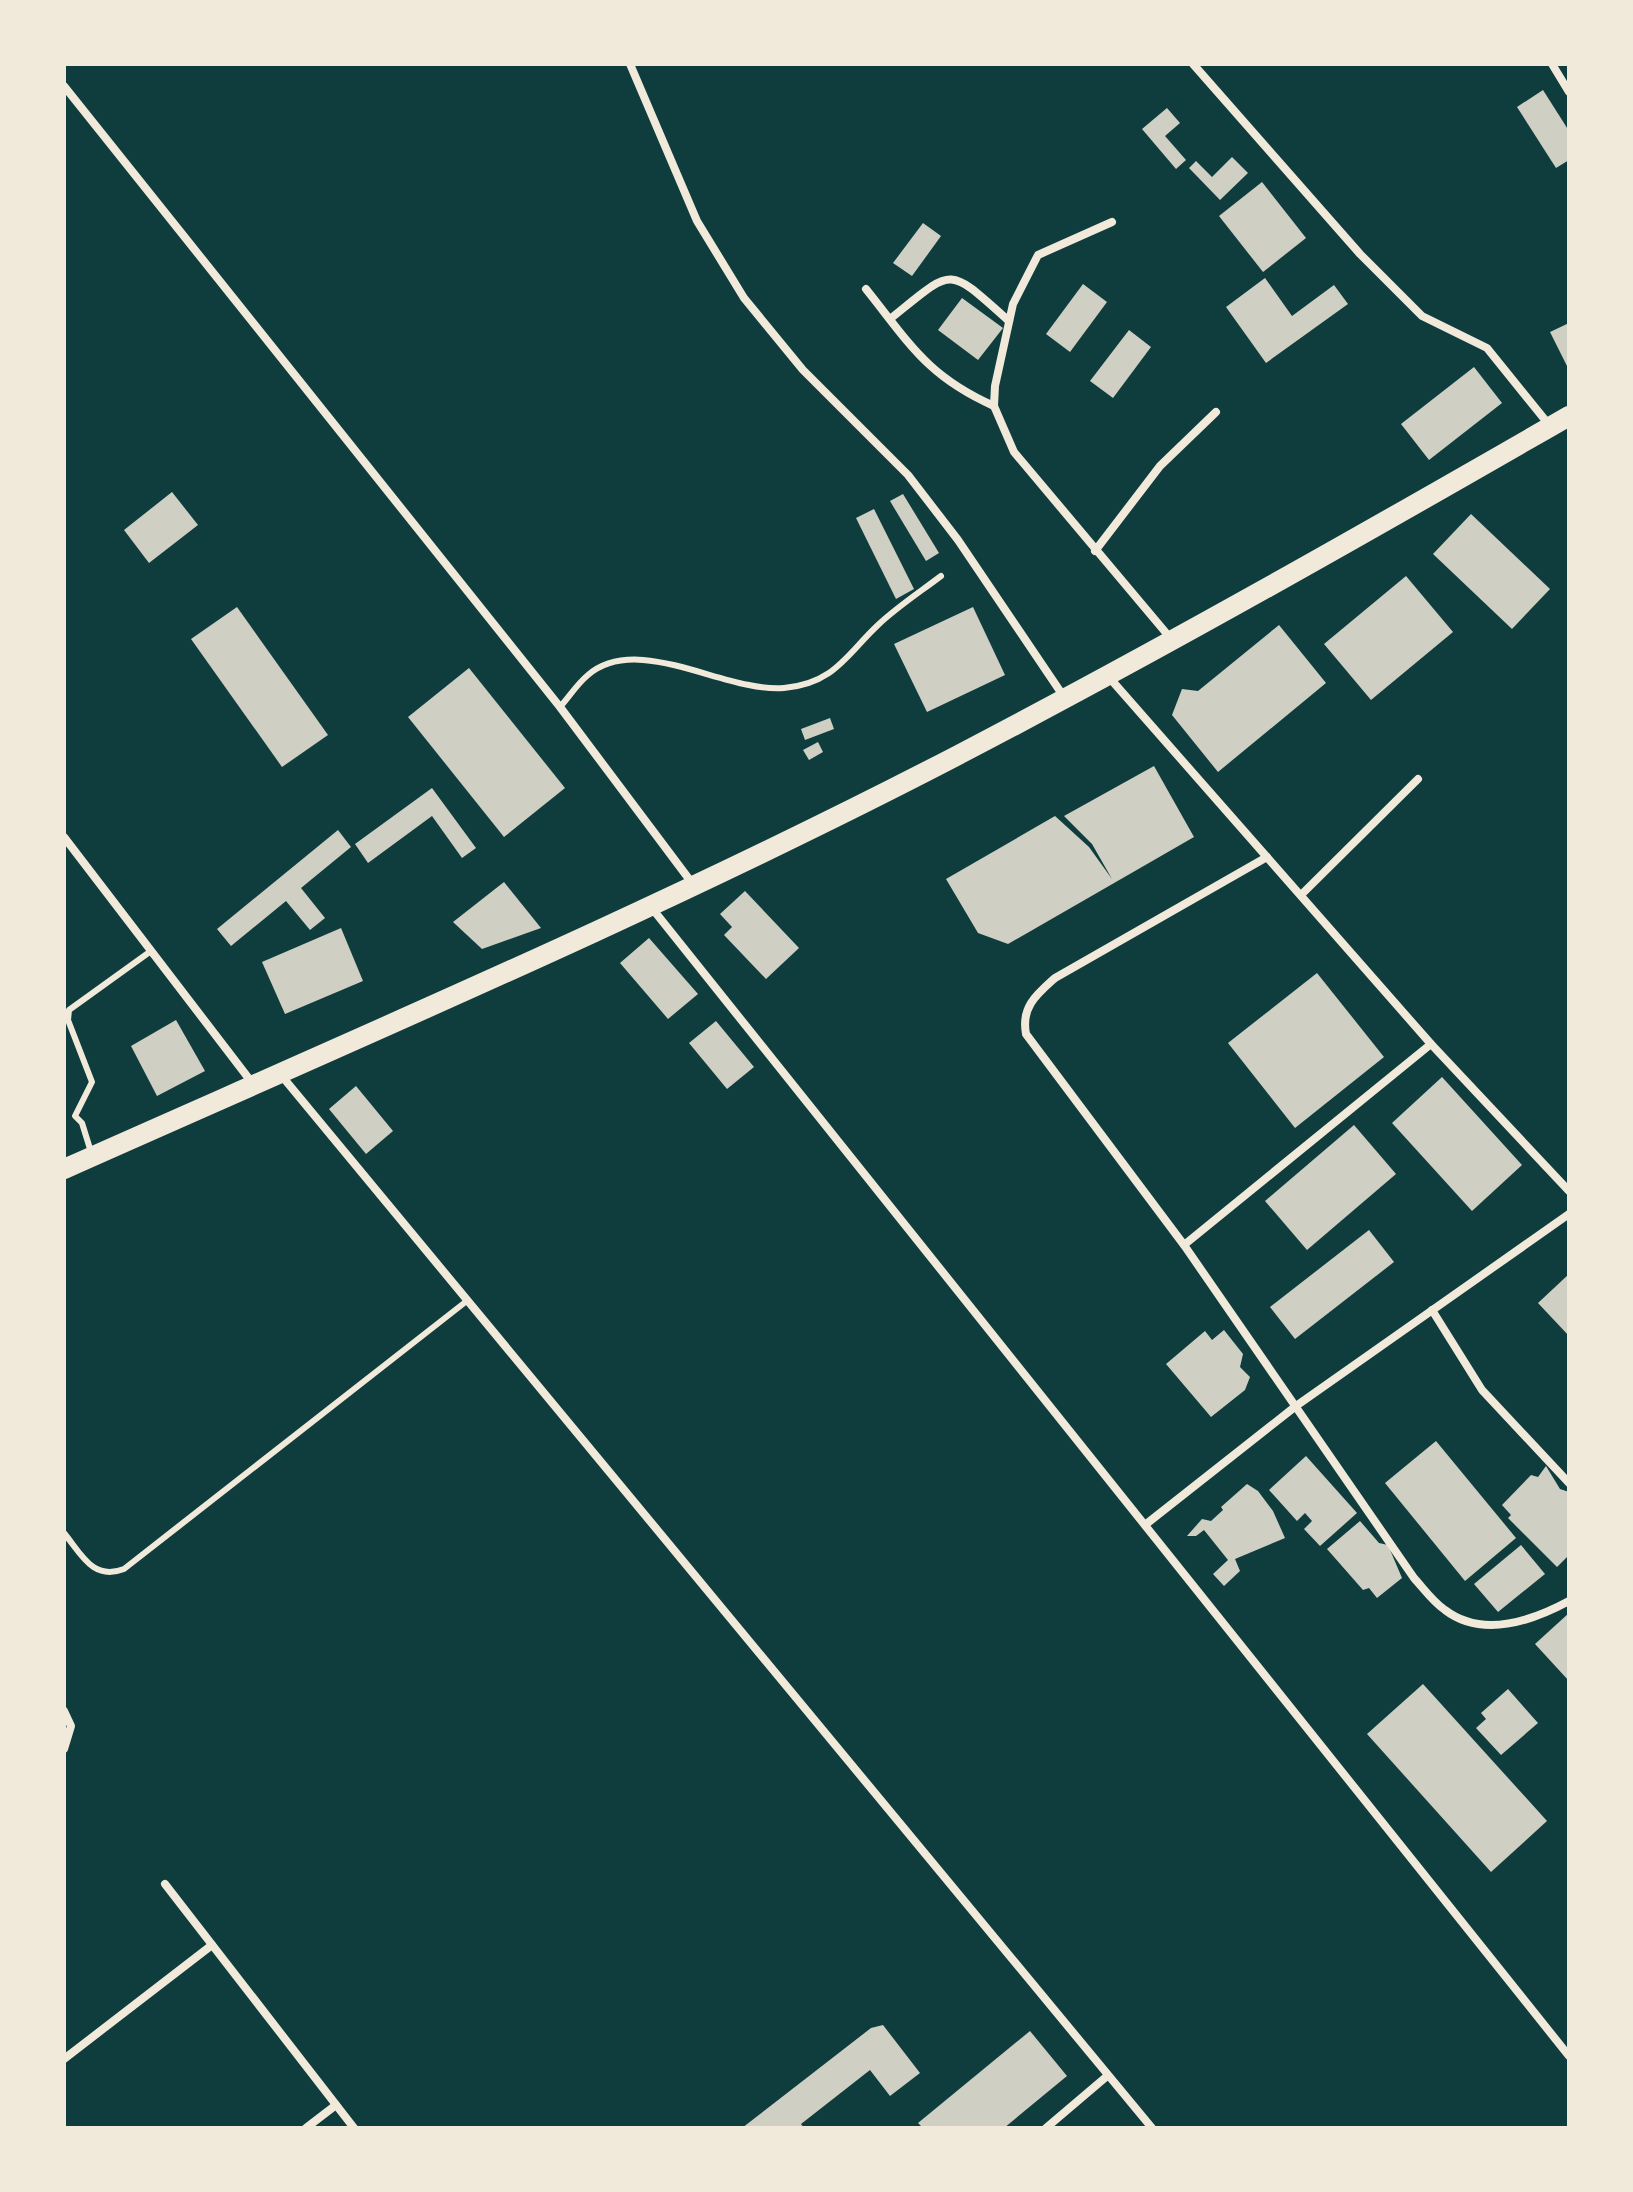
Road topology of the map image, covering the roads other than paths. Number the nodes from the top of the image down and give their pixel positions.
1 (630, 64) edge
2 (1193, 64) edge
3 (1552, 64) edge
4 (64, 86) edge
5 (1569, 92) edge
6 (1112, 222) dead end
7 (866, 289) dead end
8 (890, 319) junction
9 (1009, 321) junction
10 (994, 406) junction
11 (1216, 412) dead end
12 (1569, 416) edge
13 (1551, 426) junction
14 (1095, 551) junction
15 (941, 576) dead end
16 (1172, 640) junction
17 (1106, 675) junction
18 (1065, 697) junction
19 (560, 707) junction
20 (1418, 779) dead end
21 (64, 837) edge
22 (1267, 857) junction
23 (693, 885) junction
24 (1301, 895) junction
25 (650, 906) junction
26 (151, 951) junction
27 (1431, 1044) junction
28 (279, 1073) junction
29 (254, 1085) junction
30 (64, 1115) edge
31 (75, 1116) junction
32 (92, 1156) junction
33 (64, 1169) edge
34 (1569, 1191) edge
35 (1569, 1214) edge
36 (1184, 1245) junction
37 (468, 1300) junction
38 (1432, 1310) junction
39 (1296, 1406) junction
40 (1569, 1483) edge
41 (1145, 1525) junction
42 (64, 1533) edge
43 (1569, 1601) edge
44 (64, 1711) edge
45 (64, 1749) edge
46 (165, 1884) dead end
47 (212, 1945) junction
48 (1569, 2056) edge
49 (64, 2059) edge
50 (1106, 2077) junction
51 (336, 2105) junction
52 (306, 2128) edge
53 (354, 2128) edge
54 (1046, 2128) edge
55 (1152, 2128) edge

1 - 18 street
2 - 13 street
3 - 5 street
4 - 19 street
6 - 9 street
7 - 8 street
8 - 9 street
8 - 10 street
9 - 10 street
10 - 14 street
11 - 14 street
12 - 13 main road
13 - 16 main road
14 - 16 street
15 - 19 lane
16 - 17 main road
17 - 18 main road
17 - 22 street
18 - 23 main road
19 - 23 street
20 - 24 street
21 - 26 street
22 - 24 street
22 - 36 street
23 - 25 main road
24 - 27 street
25 - 28 main road
25 - 41 street
26 - 29 street
26 - 31 lane
27 - 34 street
27 - 36 street
28 - 29 main road
28 - 37 street
29 - 32 main road
30 - 31 lane
31 - 32 lane
32 - 33 main road
35 - 38 street
36 - 39 street
37 - 42 lane
37 - 50 street
38 - 39 street
38 - 40 street
39 - 41 street
39 - 43 street
41 - 48 street
44 - 45 street
46 - 47 street
47 - 49 street
47 - 51 street
50 - 54 street
50 - 55 street
51 - 52 street
51 - 53 street

